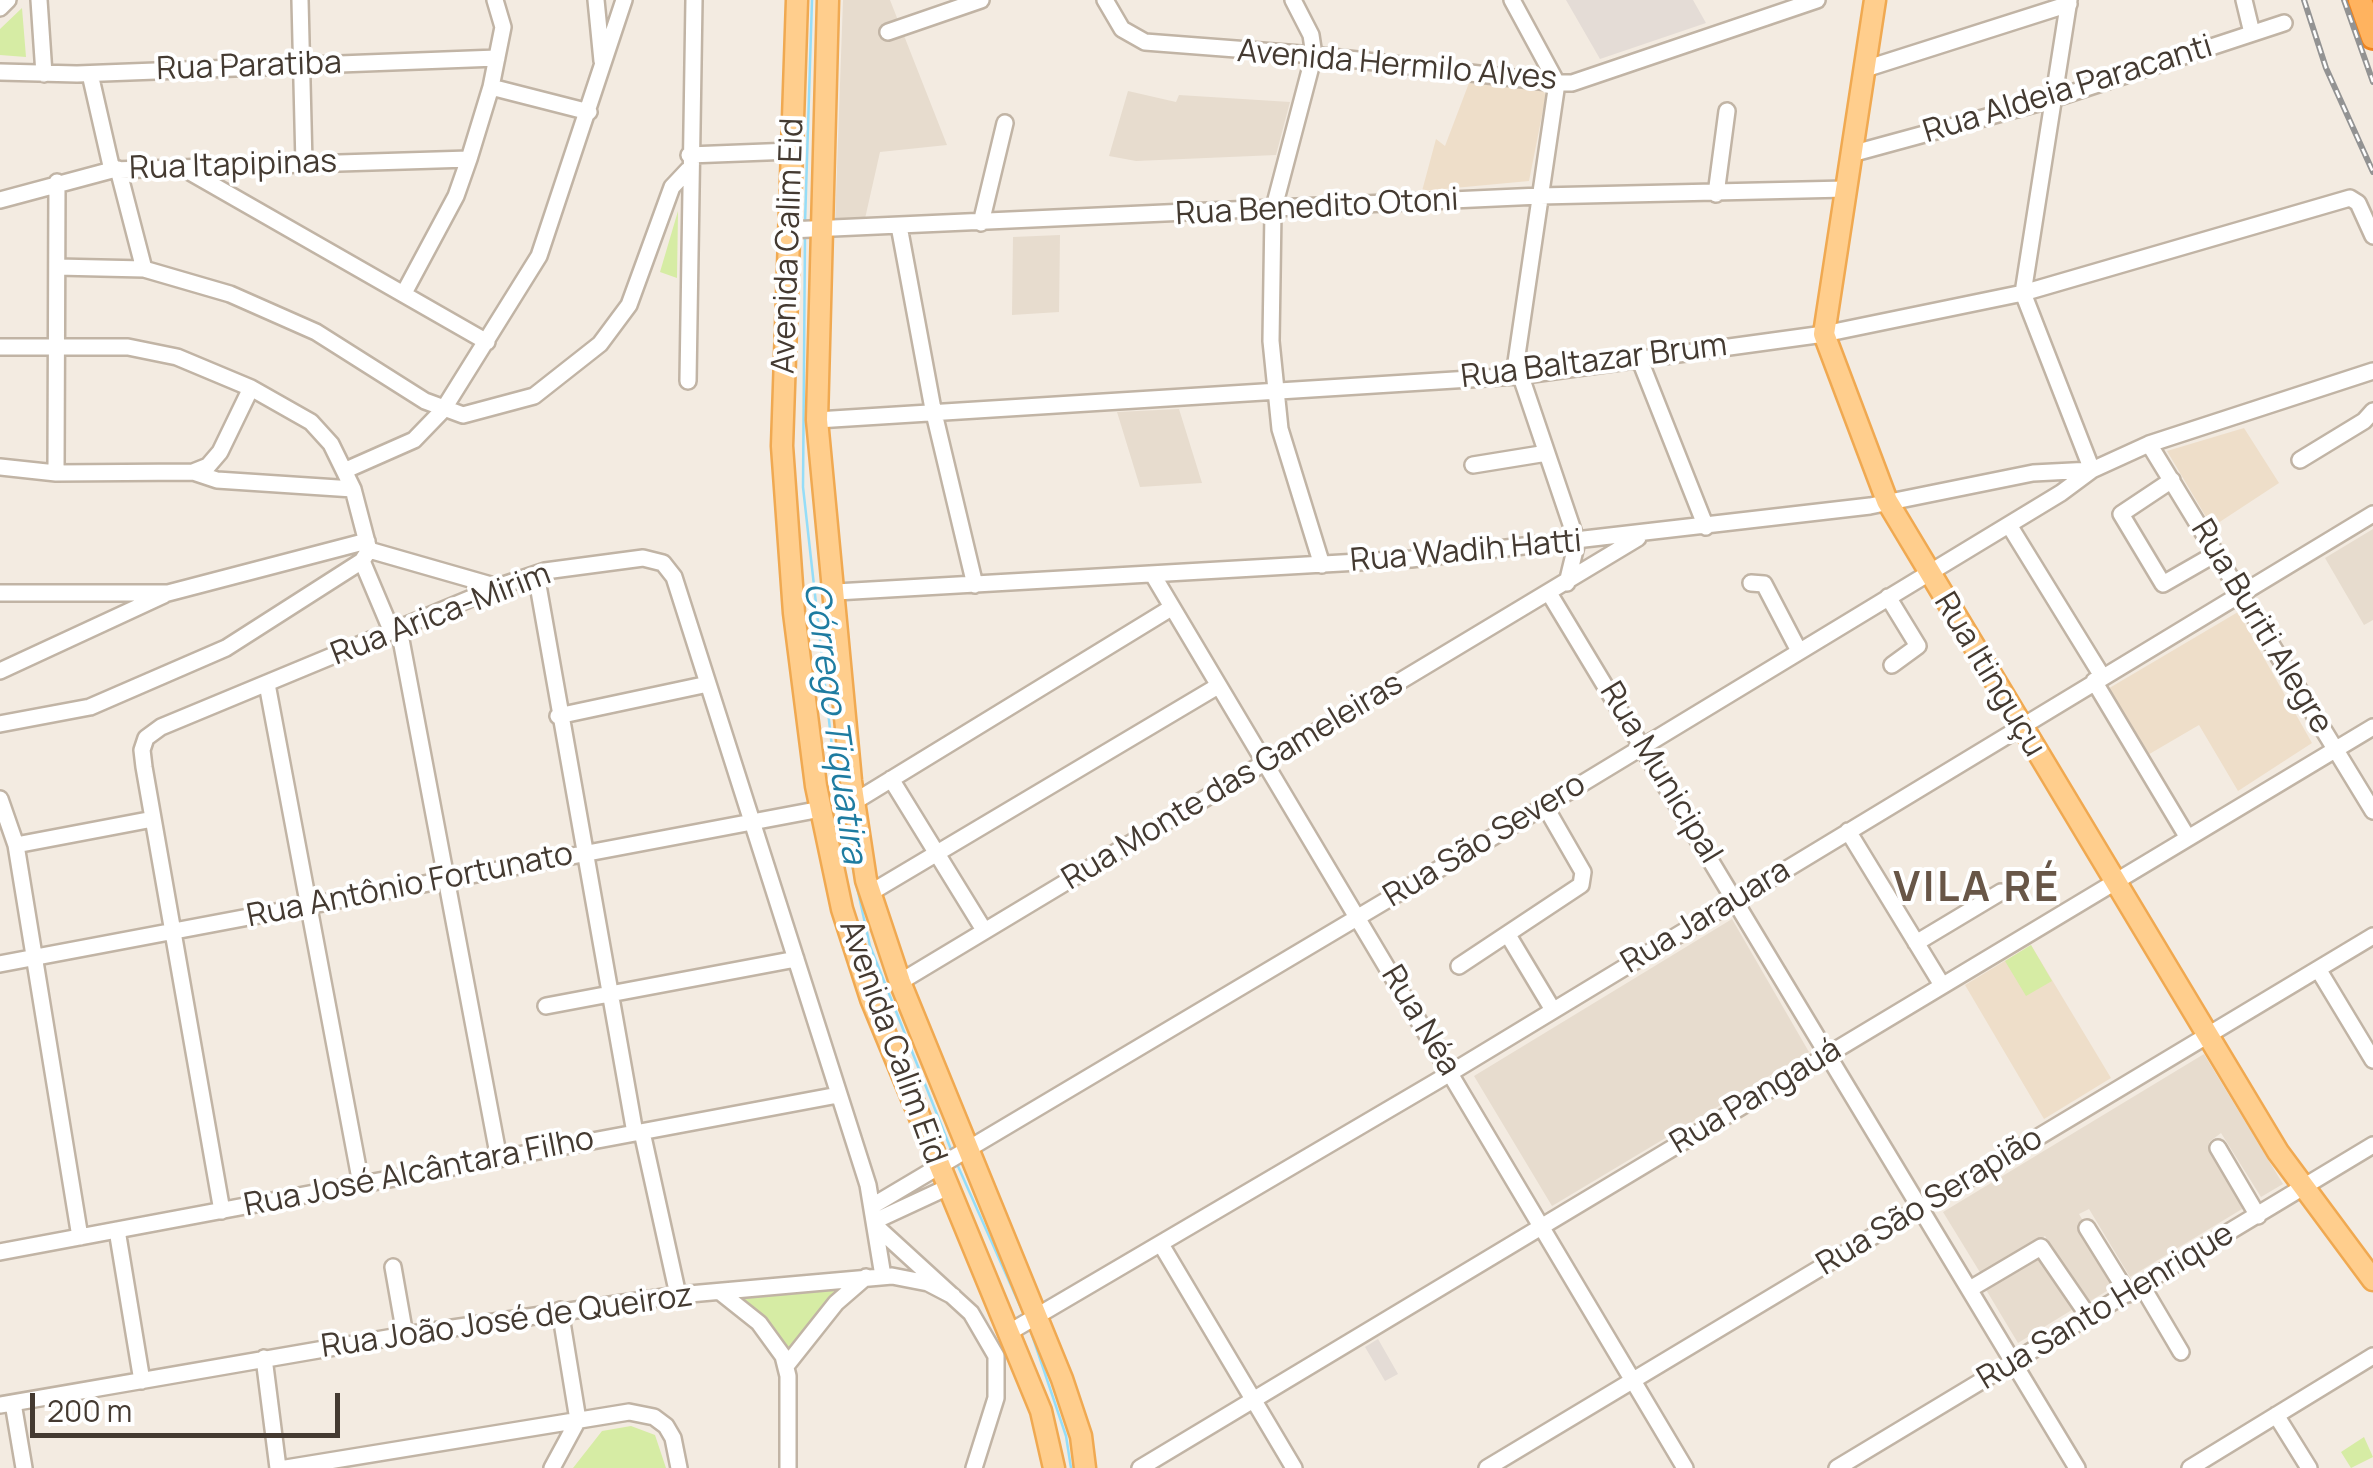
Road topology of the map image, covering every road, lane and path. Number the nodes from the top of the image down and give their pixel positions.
1 (8, 0) edge
2 (39, 0) edge
3 (300, 0) edge
4 (495, 0) edge
5 (694, 0) edge
6 (797, 0) edge
7 (828, 0) edge
8 (981, 0) edge
9 (1104, 0) edge
10 (1293, 0) edge
11 (1512, 0) edge
12 (1817, 0) edge
13 (1875, 0) edge
14 (2244, 0) edge
15 (2360, 0) edge
16 (2069, 2) edge
17 (596, 3) edge
18 (620, 6) edge
19 (0, 8) edge
20 (2284, 23) dead end
21 (888, 32) dead end
22 (2252, 34) junction
23 (2373, 37) edge
24 (1314, 55) junction
25 (498, 58) junction
26 (303, 64) junction
27 (602, 69) junction
28 (1866, 69) junction
29 (0, 72) edge
30 (44, 74) junction
31 (90, 74) junction
32 (1557, 84) junction
33 (491, 87) junction
34 (2053, 99) junction
35 (1728, 111) dead end
36 (589, 112) junction
37 (1005, 123) dead end
38 (792, 152) junction
39 (1852, 154) junction
40 (470, 158) junction
41 (688, 163) junction
42 (304, 164) junction
43 (242, 166) junction
44 (183, 168) junction
45 (115, 170) junction
46 (57, 182) junction
47 (1846, 189) junction
48 (1716, 194) junction
49 (1540, 196) junction
50 (0, 200) edge
51 (239, 201) junction
52 (1274, 211) junction
53 (981, 222) junction
54 (898, 226) junction
55 (805, 229) junction
56 (2373, 236) edge
57 (57, 268) junction
58 (144, 269) junction
59 (404, 294) junction
60 (2022, 294) junction
61 (1824, 334) junction
62 (487, 342) junction
63 (0, 347) edge
64 (57, 347) junction
65 (1639, 358) junction
66 (2373, 371) edge
67 (1518, 376) junction
68 (688, 381) dead end
69 (251, 388) junction
70 (1275, 390) junction
71 (933, 409) junction
72 (443, 410) junction
73 (2373, 411) edge
74 (817, 420) junction
75 (2150, 444) junction
76 (1547, 453) junction
77 (2300, 460) dead end
78 (0, 466) edge
79 (1473, 466) dead end
80 (346, 470) junction
81 (2092, 470) junction
82 (193, 472) junction
83 (56, 473) junction
84 (2172, 480) junction
85 (353, 489) junction
86 (1888, 501) junction
87 (2373, 514) edge
88 (2009, 525) junction
89 (1706, 527) junction
90 (1642, 535) junction
91 (1577, 542) junction
92 (366, 551) junction
93 (2216, 553) junction
94 (1322, 565) junction
95 (1927, 573) junction
96 (536, 574) junction
97 (1153, 575) junction
98 (1567, 582) junction
99 (1751, 583) dead end
100 (975, 585) junction
101 (498, 587) junction
102 (836, 592) junction
103 (2240, 592) junction
104 (0, 593) edge
105 (168, 593) junction
106 (1549, 594) junction
107 (1888, 597) junction
108 (1171, 608) junction
109 (396, 630) junction
110 (1799, 651) junction
111 (1892, 665) dead end
112 (0, 672) edge
113 (2098, 679) junction
114 (267, 684) junction
115 (708, 684) junction
116 (1218, 686) junction
117 (558, 716) junction
118 (0, 724) edge
119 (2020, 726) junction
120 (2373, 727) edge
121 (1644, 745) junction
122 (2336, 750) junction
123 (1264, 764) junction
124 (891, 780) junction
125 (0, 799) edge
126 (854, 802) junction
127 (1544, 806) junction
128 (820, 809) junction
129 (2373, 811) edge
130 (153, 819) junction
131 (752, 821) junction
132 (1848, 831) junction
133 (2188, 838) junction
134 (16, 845) junction
135 (583, 854) junction
136 (938, 856) junction
137 (444, 880) junction
138 (2113, 882) junction
139 (2001, 892) dead end
140 (870, 894) junction
141 (1736, 899) junction
142 (306, 907) junction
143 (1358, 918) junction
144 (173, 930) junction
145 (984, 930) junction
146 (1508, 935) junction
147 (2373, 936) edge
148 (1916, 943) junction
149 (31, 958) junction
150 (796, 959) junction
151 (0, 964) edge
152 (1459, 966) dead end
153 (2318, 969) junction
154 (900, 982) junction
155 (1942, 986) junction
156 (610, 995) junction
157 (546, 1006) dead end
158 (1553, 1010) junction
159 (2207, 1036) junction
160 (1829, 1054) junction
161 (2373, 1060) edge
162 (1452, 1072) junction
163 (838, 1094) junction
164 (638, 1132) junction
165 (2373, 1144) edge
166 (2218, 1148) dead end
167 (499, 1158) junction
168 (953, 1166) junction
169 (360, 1184) junction
170 (2303, 1188) junction
171 (1920, 1208) junction
172 (222, 1210) junction
173 (2258, 1216) junction
174 (876, 1218) junction
175 (1541, 1225) junction
176 (2087, 1228) dead end
177 (117, 1230) junction
178 (80, 1237) junction
179 (1162, 1246) junction
180 (0, 1252) edge
181 (393, 1268) dead end
182 (875, 1277) junction
183 (2373, 1280) edge
184 (1970, 1290) junction
185 (2135, 1290) junction
186 (720, 1292) junction
187 (678, 1296) junction
188 (953, 1296) junction
189 (560, 1310) junction
190 (2089, 1317) junction
191 (1038, 1318) junction
192 (1008, 1333) junction
193 (405, 1334) junction
194 (2181, 1352) dead end
195 (264, 1358) junction
196 (2367, 1360) edge
197 (2013, 1363) junction
198 (786, 1366) junction
199 (2373, 1379) edge
200 (1632, 1380) junction
201 (142, 1381) junction
202 (1254, 1399) junction
203 (7, 1404) edge
204 (2276, 1415) junction
205 (578, 1420) junction
206 (784, 1464) edge
207 (24, 1468) edge
208 (278, 1468) edge
209 (286, 1468) edge
210 (552, 1468) edge
211 (679, 1468) edge
212 (974, 1468) edge
213 (1054, 1468) edge
214 (1085, 1468) edge
215 (1140, 1468) edge
216 (1294, 1468) edge
217 (1487, 1468) edge
218 (1685, 1468) edge
219 (1837, 1468) edge
220 (2077, 1468) edge
221 (2190, 1468) edge
222 (2309, 1468) edge

1 - 19 street
2 - 30 street
3 - 26 street
4 - 25 street
5 - 41 street
6 - 38 main road, Avenida Calim Eid
7 - 55 main road, Avenida Calim Eid
8 - 21 street
9 - 24 street, Avenida Hermilo Alves
10 - 24 street
11 - 32 street
12 - 32 street, Avenida Hermilo Alves
13 - 28 main road, Rua Itinguçu
14 - 22 street
15 - 23 highway
16 - 28 street
16 - 34 street
17 - 18 street
17 - 27 street
18 - 27 street
20 - 22 street, Rua Aldeia Paracanti
22 - 34 street, Rua Aldeia Paracanti
24 - 32 street, Avenida Hermilo Alves
24 - 52 street
25 - 26 street, Rua Paratiba
25 - 33 street
26 - 31 street, Rua Paratiba
26 - 42 street
27 - 36 street
28 - 39 main road, Rua Itinguçu
29 - 30 street, Rua Paratiba
30 - 31 street, Rua Paratiba
31 - 45 street
32 - 49 street
33 - 36 street
33 - 40 street
34 - 39 street, Rua Aldeia Paracanti
34 - 60 street
35 - 48 street
36 - 62 street
37 - 53 street
38 - 41 street
38 - 55 main road, Avenida Calim Eid
39 - 47 main road, Rua Itinguçu
40 - 42 street, Rua Itapipinas
40 - 59 street
41 - 68 street
41 - 72 street
42 - 43 street, Rua Itapipinas
43 - 44 street, Rua Itapipinas
43 - 51 street
44 - 45 street, Rua Itapipinas
44 - 51 street
45 - 46 street, Rua Itapipinas
45 - 58 street
46 - 50 street, Rua Itapipinas
46 - 57 street
47 - 48 street, Rua Benedito Otoni
47 - 61 main road, Rua Itinguçu
48 - 49 street, Rua Benedito Otoni
49 - 52 street, Rua Benedito Otoni
49 - 67 street
51 - 59 street
52 - 53 street, Rua Benedito Otoni
52 - 70 street
53 - 54 street, Rua Benedito Otoni
54 - 55 street, Rua Benedito Otoni
54 - 71 street
55 - 74 main road, Avenida Calim Eid
55 - 128 main road, Avenida Calim Eid
56 - 60 street, Rua Baltazar Brum
57 - 58 street
57 - 64 street
58 - 72 street
59 - 62 street
60 - 61 street, Rua Baltazar Brum
60 - 81 street
61 - 65 street, Rua Baltazar Brum
61 - 86 main road, Rua Itinguçu
62 - 72 street
63 - 64 street
64 - 69 street
64 - 83 street
65 - 67 street, Rua Baltazar Brum
65 - 89 street
66 - 75 street
67 - 70 street, Rua Baltazar Brum
67 - 76 street
69 - 80 street
69 - 82 street
70 - 71 street, Rua Baltazar Brum
70 - 94 street
71 - 74 street, Rua Baltazar Brum
71 - 100 street
72 - 80 street
73 - 77 street
74 - 102 main road, Avenida Calim Eid
75 - 81 street
75 - 84 street, Rua Buriti Alegre
76 - 79 street
76 - 91 street
78 - 83 street
80 - 85 street
81 - 86 street, Rua Wadih Hatti
81 - 88 street, Rua São Severo
82 - 83 street
82 - 85 street
84 - 93 street, Rua Buriti Alegre
84 - 93 street
85 - 92 street
86 - 89 street, Rua Wadih Hatti
86 - 95 main road, Rua Itinguçu
87 - 103 street, Rua Jarauara
88 - 95 street, Rua São Severo
88 - 113 street
89 - 90 street, Rua Wadih Hatti
90 - 91 street, Rua Wadih Hatti
90 - 98 street, Rua Monte das Gameleiras
91 - 94 street, Rua Wadih Hatti
91 - 98 street
92 - 101 street
92 - 105 street
92 - 109 street
92 - 118 street
93 - 103 street, Rua Buriti Alegre
94 - 97 street, Rua Wadih Hatti
95 - 107 street, Rua São Severo
95 - 119 main road, Rua Itinguçu
96 - 101 street, Rua Arica-Mirim
96 - 115 street, Rua Arica-Mirim
96 - 117 street
97 - 100 street, Rua Wadih Hatti
97 - 108 street, Rua Néa
98 - 106 street, Rua Monte das Gameleiras
99 - 110 street
100 - 102 street, Rua Wadih Hatti
101 - 109 street, Rua Arica-Mirim
102 - 126 main road, Avenida Calim Eid
103 - 113 street, Rua Jarauara
103 - 122 street, Rua Buriti Alegre
104 - 105 street
105 - 112 street
106 - 121 street, Rua Municipal
106 - 123 street, Rua Monte das Gameleiras
107 - 110 street, Rua São Severo
107 - 111 street
108 - 116 street, Rua Néa
108 - 124 street
109 - 114 street, Rua Arica-Mirim
109 - 137 street
110 - 121 street, Rua São Severo
113 - 119 street, Rua Jarauara
113 - 133 street
114 - 130 street, Rua Arica-Mirim
114 - 142 street
115 - 117 street
115 - 131 street, Rua Arica-Mirim
116 - 123 street, Rua Néa
116 - 136 street
117 - 135 street
119 - 132 street, Rua Jarauara
119 - 138 main road, Rua Itinguçu
120 - 122 street, Rua Pangauá
121 - 127 street, Rua São Severo
121 - 141 street, Rua Municipal
122 - 129 street, Rua Buriti Alegre
122 - 133 street, Rua Pangauá
123 - 143 street, Rua Néa
123 - 145 street, Rua Monte das Gameleiras
124 - 126 street
124 - 136 street
125 - 134 street
126 - 140 main road, Avenida Calim Eid
127 - 143 street, Rua São Severo
127 - 146 street
128 - 131 street, Rua Antônio Fortunato
128 - 168 main road, Avenida Calim Eid
130 - 134 street
130 - 144 street, Rua Arica-Mirim
131 - 135 street, Rua Antônio Fortunato
131 - 150 street, Rua Arica-Mirim
132 - 141 street, Rua Jarauara
132 - 148 street
133 - 138 street, Rua Pangauá
134 - 149 street
135 - 137 street, Rua Antônio Fortunato
135 - 156 street
136 - 140 street
136 - 145 street
137 - 142 street, Rua Antônio Fortunato
137 - 167 street
138 - 155 street, Rua Pangauá
138 - 159 main road, Rua Itinguçu
139 - 148 street
140 - 154 main road, Avenida Calim Eid
141 - 158 street, Rua Jarauara
141 - 160 street, Rua Municipal
142 - 144 street, Rua Antônio Fortunato
142 - 169 street
143 - 162 street, Rua Néa
143 - 168 street, Rua São Severo
144 - 149 street, Rua Antônio Fortunato
144 - 172 street, Rua Arica-Mirim
145 - 154 street, Rua Monte das Gameleiras
146 - 152 street
146 - 158 street
147 - 153 street, Rua São Serapião
148 - 155 street
149 - 151 street, Rua Antônio Fortunato
149 - 178 street
150 - 156 street
150 - 163 street, Rua Arica-Mirim
153 - 159 street, Rua São Serapião
153 - 161 street
154 - 168 main road, Avenida Calim Eid
155 - 160 street, Rua Pangauá
156 - 157 street
156 - 164 street
158 - 162 street, Rua Jarauara
159 - 170 main road, Rua Itinguçu
159 - 171 street, Rua São Serapião
160 - 171 street, Rua Municipal
160 - 175 street, Rua Pangauá
162 - 175 street, Rua Néa
162 - 179 street, Rua Jarauara
163 - 164 street, Rua José Alcântara Filho
163 - 174 street, Rua Arica-Mirim
164 - 167 street, Rua José Alcântara Filho
164 - 187 street
165 - 170 street, Rua Santo Henrique
166 - 173 street
167 - 169 street, Rua José Alcântara Filho
168 - 174 street, Rua São Severo
168 - 191 main road, Avenida Calim Eid
168 - 192 main road, Avenida Calim Eid
169 - 172 street, Rua José Alcântara Filho
170 - 173 street, Rua Santo Henrique
170 - 183 main road, Rua Itinguçu
171 - 184 street, Rua Municipal
171 - 200 street, Rua São Serapião
172 - 177 street, Rua José Alcântara Filho
173 - 185 street, Rua Santo Henrique
174 - 182 street, Rua Arica-Mirim
174 - 188 street
175 - 200 street, Rua Néa
175 - 202 street, Rua Pangauá
176 - 185 street
177 - 178 street, Rua José Alcântara Filho
177 - 201 street
178 - 180 street, Rua José Alcântara Filho
179 - 191 street, Rua Jarauara
179 - 202 street
181 - 193 street
182 - 186 street, Rua João José de Queiroz
182 - 188 street, Rua João José de Queiroz
182 - 198 street
184 - 190 street
184 - 197 street, Rua Municipal
185 - 190 street, Rua Santo Henrique
185 - 194 street
186 - 187 street, Rua João José de Queiroz
186 - 198 street
187 - 189 street, Rua João José de Queiroz
188 - 212 street
189 - 193 street, Rua João José de Queiroz
189 - 205 street
190 - 197 street, Rua Santo Henrique
191 - 192 street, Rua Jarauara
191 - 214 main road, Avenida Calim Eid
192 - 213 main road, Avenida Calim Eid
193 - 195 street, Rua João José de Queiroz
195 - 201 street, Rua João José de Queiroz
195 - 208 street
196 - 199 street
196 - 204 street
197 - 219 street, Rua Santo Henrique
197 - 220 street, Rua Municipal
198 - 206 street
200 - 217 street, Rua São Serapião
200 - 218 street, Rua Néa
201 - 203 street, Rua João José de Queiroz
202 - 215 street, Rua Pangauá
202 - 216 street
203 - 207 street
204 - 221 street
204 - 222 street
205 - 209 street
205 - 210 street
205 - 211 street

